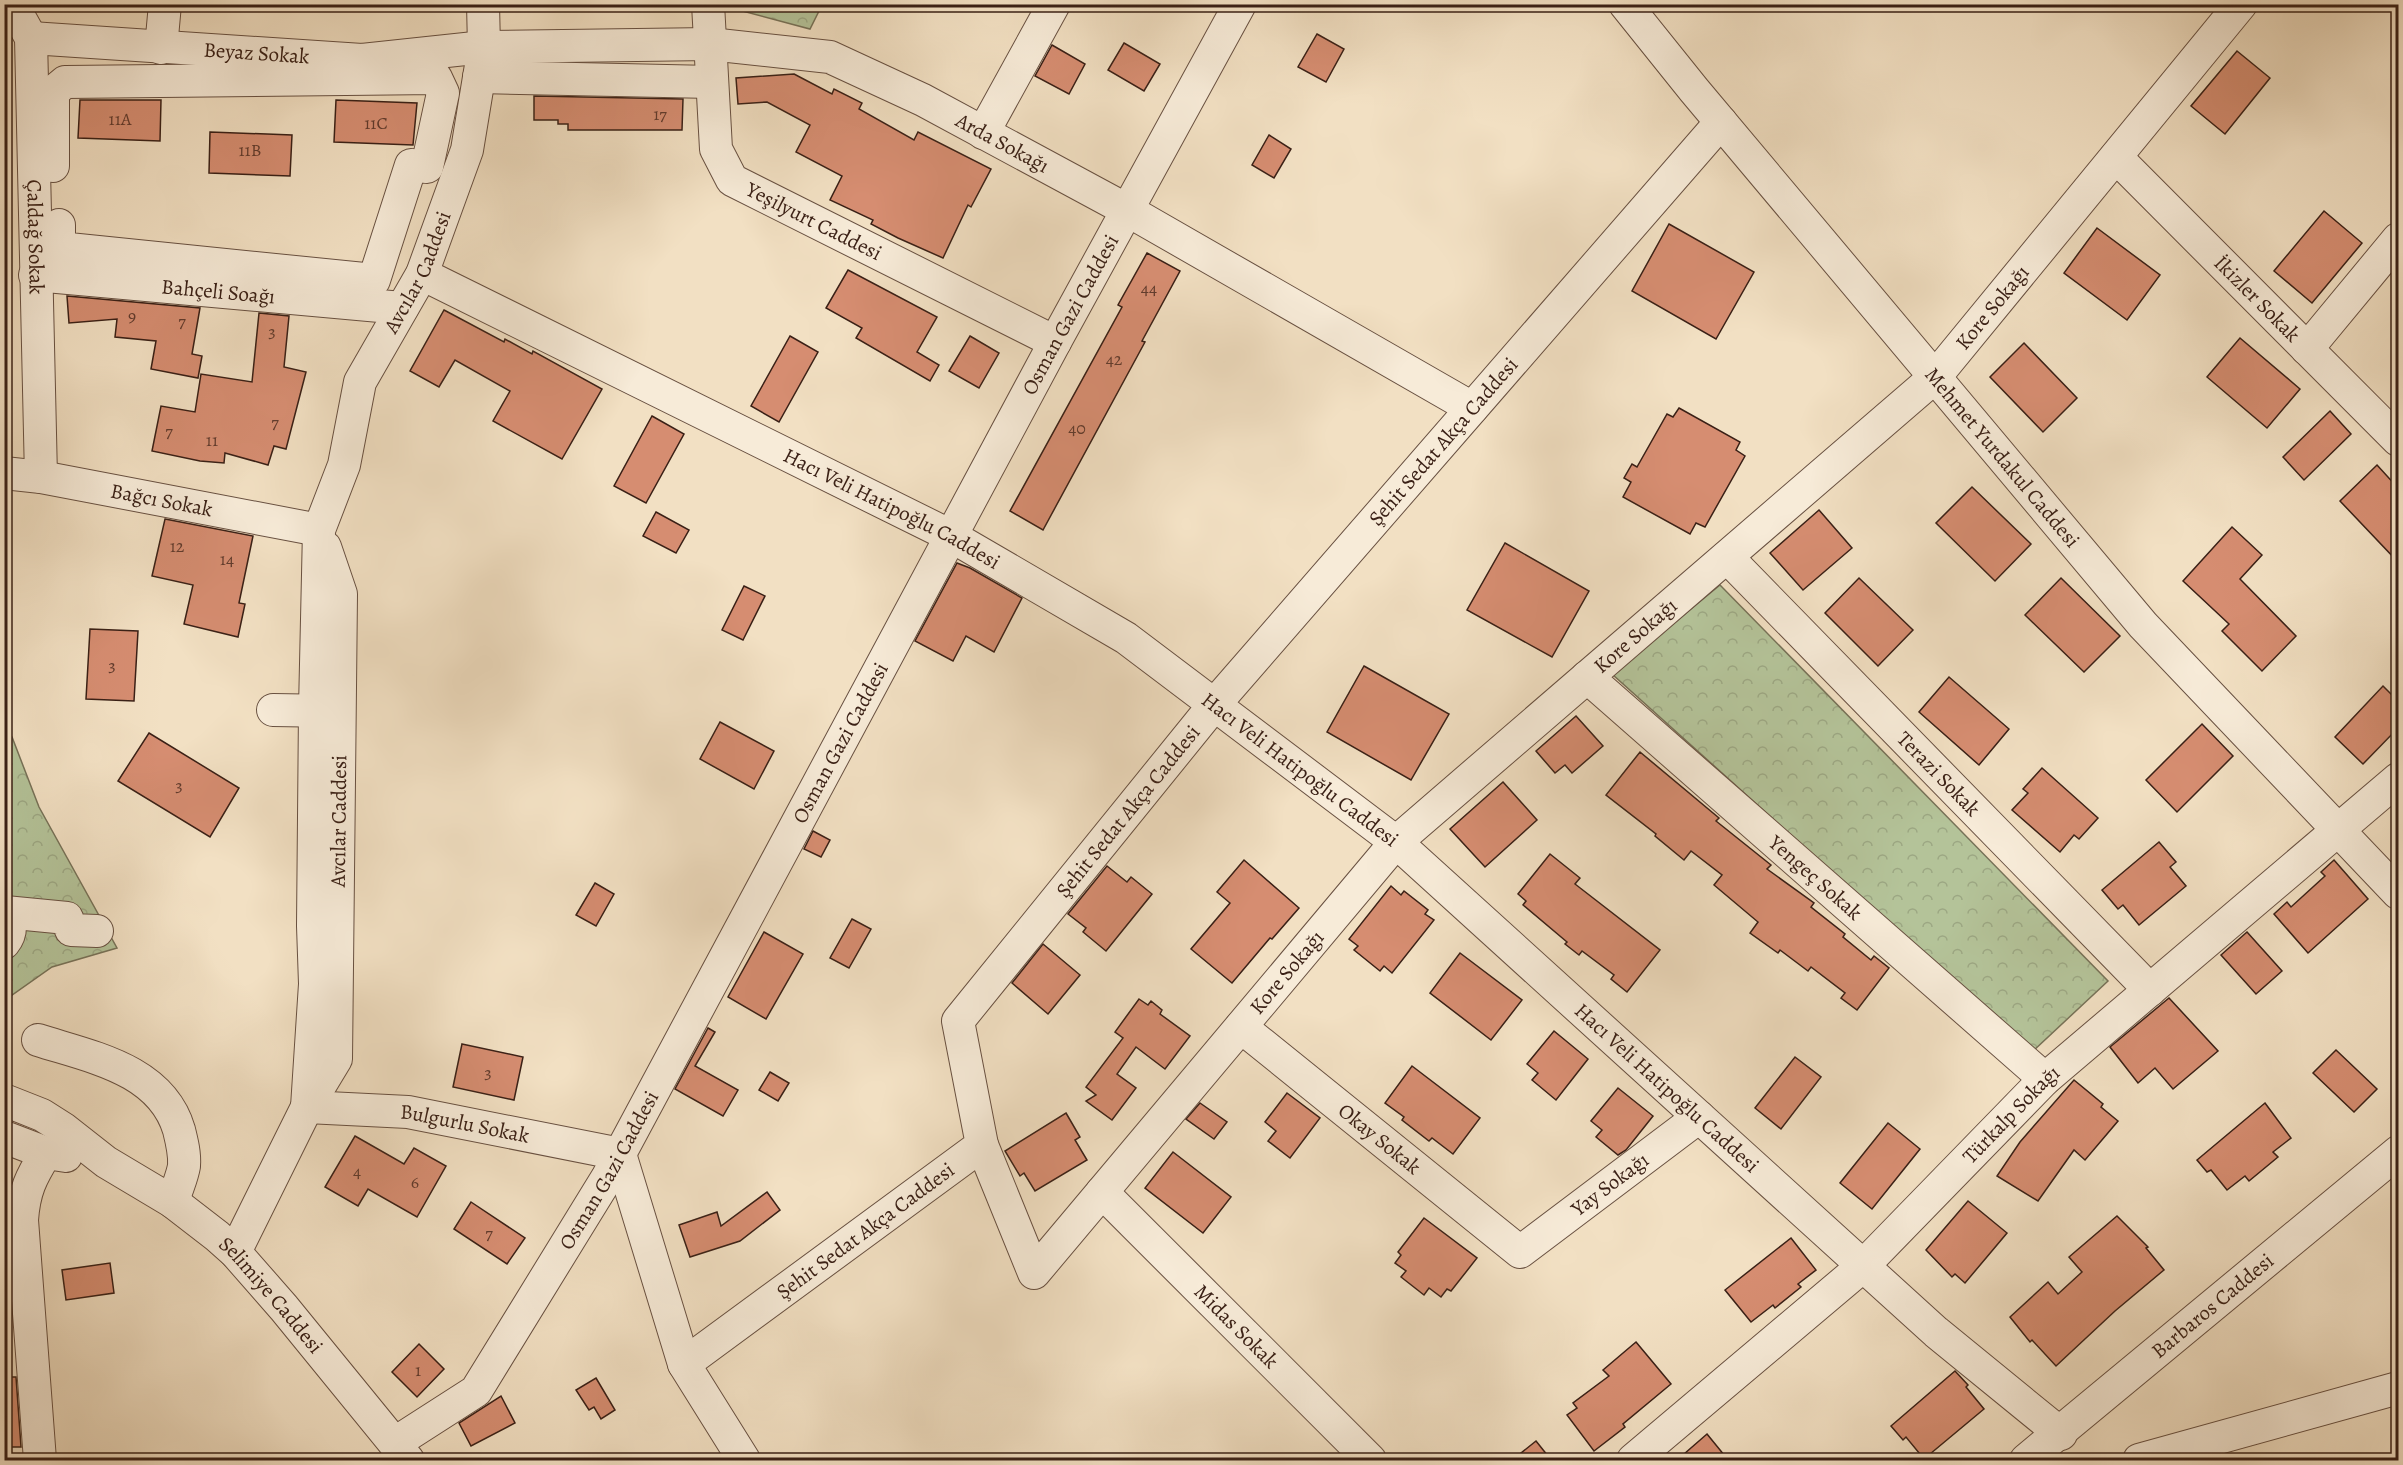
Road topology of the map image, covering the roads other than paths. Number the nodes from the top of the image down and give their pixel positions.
1 (12, 4) edge
2 (165, 4) edge
3 (483, 4) edge
4 (708, 4) edge
5 (1054, 4) edge
6 (1625, 4) edge
7 (2241, 4) edge
8 (1236, 6) edge
9 (31, 38) junction
10 (710, 44) junction
11 (161, 48) junction
12 (482, 62) junction
13 (712, 82) junction
14 (1721, 122) junction
15 (983, 133) junction
16 (2116, 157) junction
17 (53, 166) dead end
18 (402, 197) junction
19 (449, 200) junction
20 (1127, 210) junction
21 (59, 225) dead end
22 (2398, 239) edge
23 (422, 274) junction
24 (35, 275) junction
25 (402, 308) junction
26 (1055, 342) junction
27 (2307, 349) junction
28 (1935, 377) junction
29 (1472, 408) junction
30 (2398, 440) edge
31 (4, 472) edge
32 (41, 477) junction
33 (319, 530) junction
34 (951, 536) junction
35 (1727, 557) junction
36 (1587, 677) junction
37 (1214, 705) junction
38 (273, 710) dead end
39 (327, 710) junction
40 (2398, 779) edge
41 (2338, 829) junction
42 (1396, 842) junction
43 (2398, 893) edge
44 (5, 912) edge
45 (97, 931) dead end
46 (4, 943) edge
47 (2150, 990) junction
48 (1241, 1027) junction
49 (38, 1040) dead end
50 (2045, 1079) junction
51 (4, 1100) edge
52 (307, 1107) junction
53 (1699, 1117) junction
54 (4, 1137) edge
55 (982, 1144) junction
56 (46, 1152) junction
57 (2398, 1152) edge
58 (620, 1154) junction
59 (106, 1162) junction
60 (1102, 1192) junction
61 (173, 1202) junction
62 (235, 1252) junction
63 (1520, 1252) joint
64 (1863, 1266) junction
65 (684, 1364) junction
66 (2398, 1388) edge
67 (2061, 1434) junction
68 (401, 1452) edge
69 (40, 1461) edge
70 (744, 1461) edge
71 (1370, 1461) edge
72 (1633, 1461) edge
73 (2026, 1461) edge
74 (2139, 1461) edge

1 - 9 street, Çaldağ Sokak
2 - 11 street
3 - 12 street, Avcılar Caddesi
4 - 10 street, Yeşilyurt Caddesi
5 - 15 street
6 - 14 street, Mehmet Yurdakul Caddesi
7 - 16 street, Kore Sokağı
8 - 20 street, Osman Gazi Caddesi
9 - 11 street, Beyaz Sokak
9 - 24 street, Çaldağ Sokak
10 - 12 street, Arda Sokağı
10 - 13 street, Yeşilyurt Caddesi
10 - 15 street, Arda Sokağı
11 - 12 street, Beyaz Sokak
12 - 13 street
12 - 19 street, Avcılar Caddesi
13 - 26 street, Yeşilyurt Caddesi
14 - 28 street, Mehmet Yurdakul Caddesi
14 - 29 street, Şehit Sedat Akça Caddesi
15 - 20 street, Arda Sokağı
16 - 27 street, İkizler Sokak
16 - 28 street, Kore Sokağı
17 - 18 street
18 - 19 street
18 - 21 street
19 - 23 street, Avcılar Caddesi
20 - 26 street, Osman Gazi Caddesi
20 - 29 street, Arda Sokağı
22 - 27 street
23 - 25 street, Avcılar Caddesi
23 - 34 street, Hacı Veli Hatipoğlu Caddesi
24 - 25 street, Bahçeli Soağı
24 - 32 street, Çaldağ Sokak
25 - 33 street, Avcılar Caddesi
26 - 34 street, Osman Gazi Caddesi
27 - 30 street, İkizler Sokak
28 - 35 street, Kore Sokağı
28 - 41 street, Mehmet Yurdakul Caddesi
29 - 37 street, Şehit Sedat Akça Caddesi
31 - 32 street, Bağcı Sokak
32 - 33 street, Bağcı Sokak
33 - 39 street, Avcılar Caddesi
34 - 37 street, Hacı Veli Hatipoğlu Caddesi
34 - 58 street, Osman Gazi Caddesi
35 - 36 street, Kore Sokağı
35 - 47 street, Terazi Sokak
36 - 42 street, Kore Sokağı
36 - 50 street, Yengeç Sokak
37 - 42 street, Hacı Veli Hatipoğlu Caddesi
37 - 55 street, Şehit Sedat Akça Caddesi
38 - 39 street
39 - 52 street, Avcılar Caddesi
40 - 41 street, Türkalp Sokağı
41 - 43 street, Mehmet Yurdakul Caddesi
41 - 47 street, Türkalp Sokağı
42 - 48 street, Kore Sokağı
42 - 53 street, Hacı Veli Hatipoğlu Caddesi
44 - 45 street
44 - 46 street
47 - 50 street, Türkalp Sokağı
48 - 60 street, Kore Sokağı
48 - 63 street, Okay Sokak
49 - 61 street
50 - 64 street, Türkalp Sokağı
51 - 59 street, Selimiye Caddesi
52 - 58 street, Bulgurlu Sokak
52 - 62 street, Avcılar Caddesi
53 - 63 street, Yay Sokağı
53 - 64 street, Hacı Veli Hatipoğlu Caddesi
54 - 56 street, Selimiye Caddesi
55 - 60 street, Kore Sokağı
55 - 65 street, Şehit Sedat Akça Caddesi
56 - 59 street, Selimiye Caddesi
56 - 69 street
57 - 67 street, Barbaros Caddesi
58 - 65 street
58 - 68 street, Osman Gazi Caddesi
59 - 61 street, Selimiye Caddesi
60 - 71 street, Midas Sokak
61 - 62 street, Selimiye Caddesi
62 - 68 street, Selimiye Caddesi
64 - 67 street, Hacı Veli Hatipoğlu Caddesi
64 - 72 street, Türkalp Sokağı
65 - 70 street
66 - 74 street
67 - 73 street, Barbaros Caddesi

